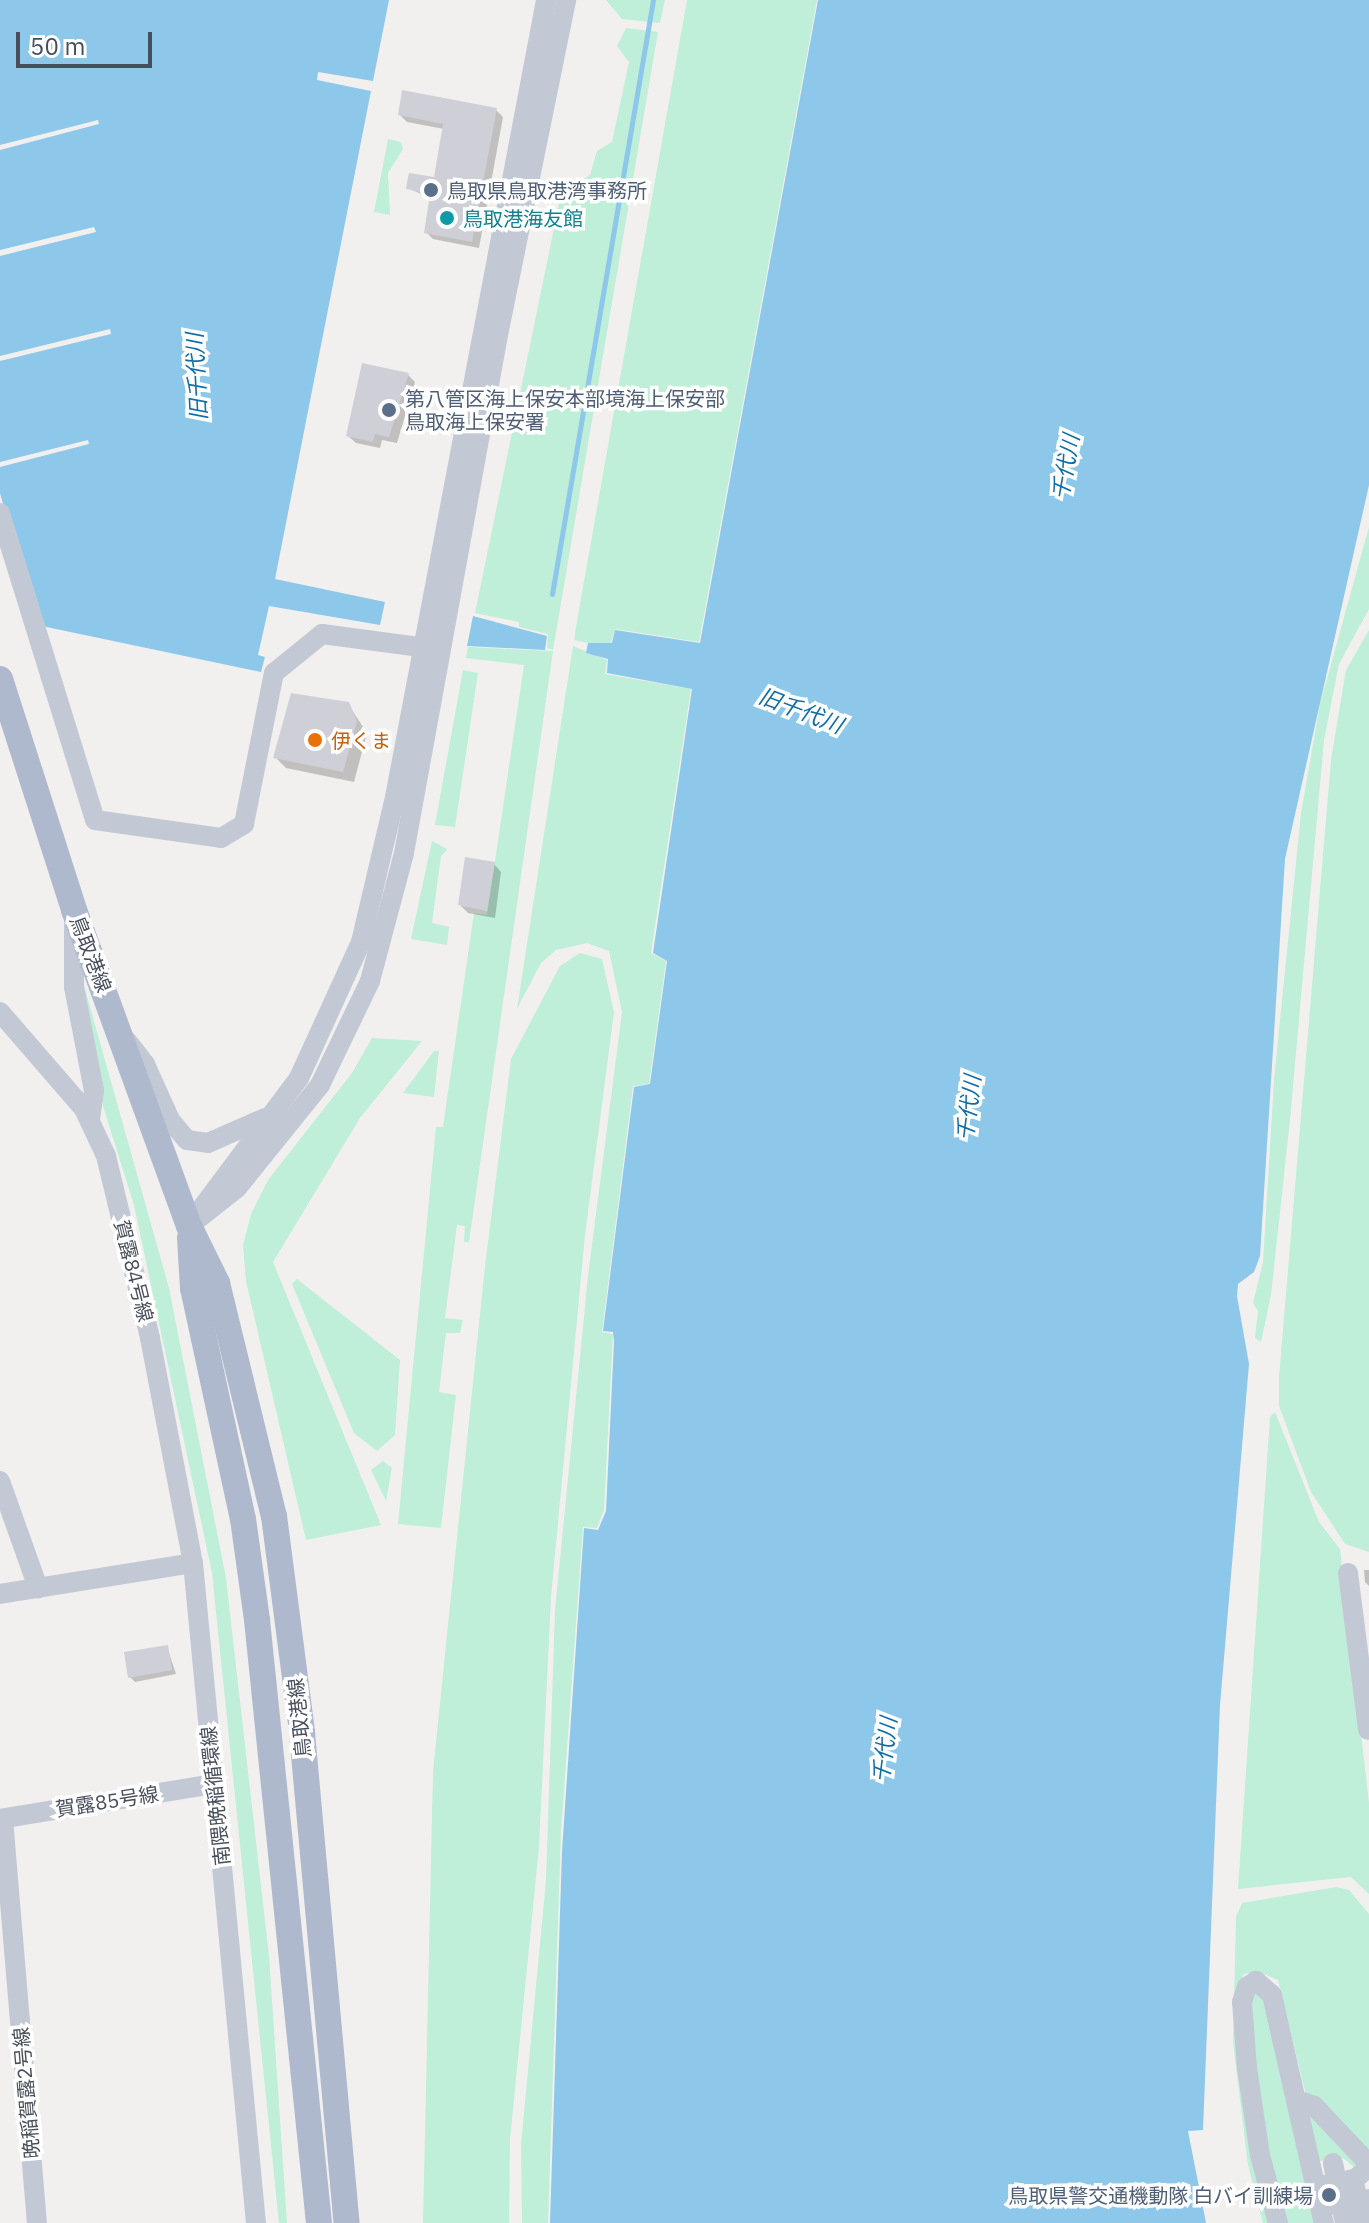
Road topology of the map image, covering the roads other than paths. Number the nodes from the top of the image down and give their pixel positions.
1 (546, 0) edge
2 (566, 0) edge
3 (0, 513) edge
4 (421, 647) junction
5 (443, 651) junction
6 (0, 679) edge
7 (74, 910) junction
8 (0, 1012) edge
9 (122, 1035) junction
10 (272, 1114) junction
11 (90, 1121) junction
12 (189, 1226) junction
13 (0, 1481) edge
14 (193, 1563) junction
15 (1348, 1573) dead end
16 (38, 1588) junction
17 (0, 1594) edge
18 (1369, 1733) edge
19 (214, 1784) junction
20 (2, 1819) edge
21 (1296, 2100) junction
22 (1346, 2197) edge
23 (37, 2223) edge
24 (256, 2223) edge
25 (319, 2223) edge
26 (347, 2223) edge
27 (1278, 2223) edge

1 - 4 street
2 - 5 street
3 - 4 street
4 - 5 street
4 - 10 street
5 - 12 street
6 - 7 main road, 鳥取港線
7 - 9 main road, 鳥取港線
7 - 11 street
8 - 11 street, 賀露84号線
9 - 10 street
9 - 12 main road, 鳥取港線
10 - 12 street
11 - 14 street, 賀露84号線
12 - 25 main road, 鳥取港線
12 - 26 main road, 鳥取港線
13 - 16 street
14 - 16 street
14 - 19 street, 南隈晩稲循環線
15 - 18 street
16 - 17 street
19 - 20 street, 賀露85号線
19 - 24 street, 南隈晩稲循環線
20 - 23 street, 晩稲賀露2号線
21 - 22 street
21 - 22 street
21 - 27 street

